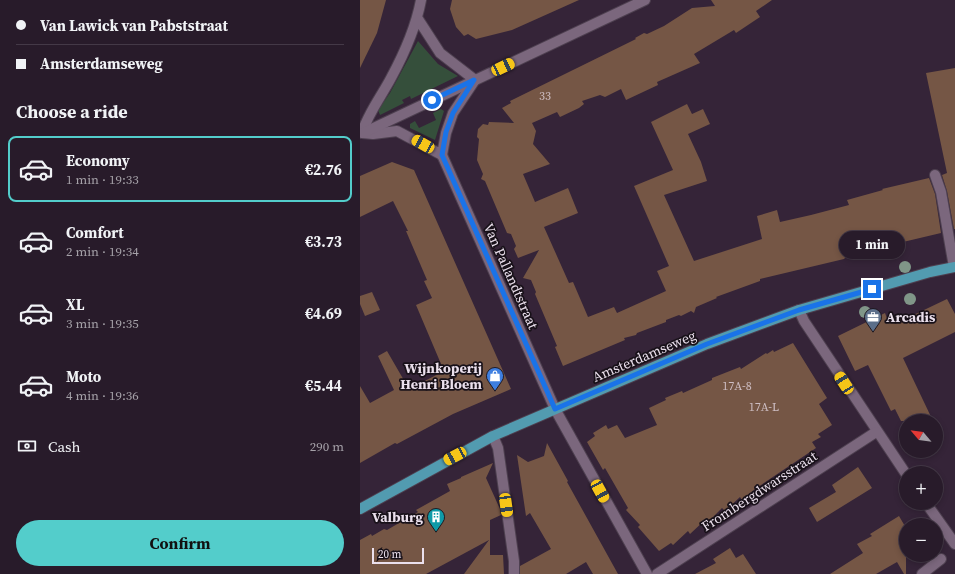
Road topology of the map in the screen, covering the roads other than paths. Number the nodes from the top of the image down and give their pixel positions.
1 (421, 0) edge
2 (645, 0) edge
3 (418, 19) junction
4 (474, 80) junction
5 (361, 134) edge
6 (442, 155) junction
7 (935, 174) dead end
8 (955, 267) edge
9 (799, 310) junction
10 (555, 409) junction
11 (876, 432) junction
12 (493, 436) junction
13 (900, 466) edge
14 (360, 509) edge
15 (931, 510) edge
16 (955, 544) edge
17 (937, 562) edge
18 (514, 574) edge
19 (646, 574) edge
20 (657, 574) edge
21 (922, 574) edge

1 - 3 street
2 - 4 street
3 - 4 street
3 - 5 street
4 - 5 street
4 - 6 street
5 - 6 street
6 - 10 street, Van Pallandtstraat
7 - 8 street
8 - 9 main road, Amsterdamseweg
9 - 10 main road, Amsterdamseweg
9 - 11 street
10 - 12 main road, Amsterdamseweg
10 - 19 street, Van Pallandtstraat
11 - 13 street
11 - 20 street, Frombergdwarsstraat
12 - 14 main road, Amsterdamseweg
12 - 18 street
15 - 16 street
17 - 21 street

